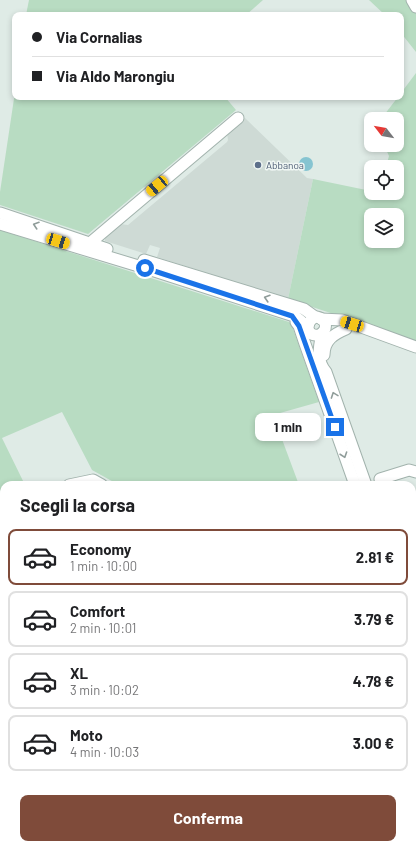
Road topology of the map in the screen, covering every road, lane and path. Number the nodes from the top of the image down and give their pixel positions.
1 (412, 0) edge
2 (416, 7) edge
3 (238, 118) dead end
4 (0, 213) edge
5 (0, 224) edge
6 (90, 243) junction
7 (304, 310) junction
8 (318, 318) junction
9 (344, 324) junction
10 (306, 332) junction
11 (323, 332) junction
12 (416, 347) edge
13 (326, 372) junction
14 (416, 472) edge
15 (380, 479) dead end
16 (354, 481) edge
17 (365, 481) edge

1 - 2 street
3 - 6 street
6 -> 4 street
5 - 10 street
7 -> 6 street
7 - 8 street
7 - 9 street
8 - 9 street
8 - 10 street
8 - 11 street
9 - 11 street
9 - 12 street
9 - 13 street
10 - 11 street
10 -> 16 street
11 - 13 street
17 -> 13 street
14 - 15 street

